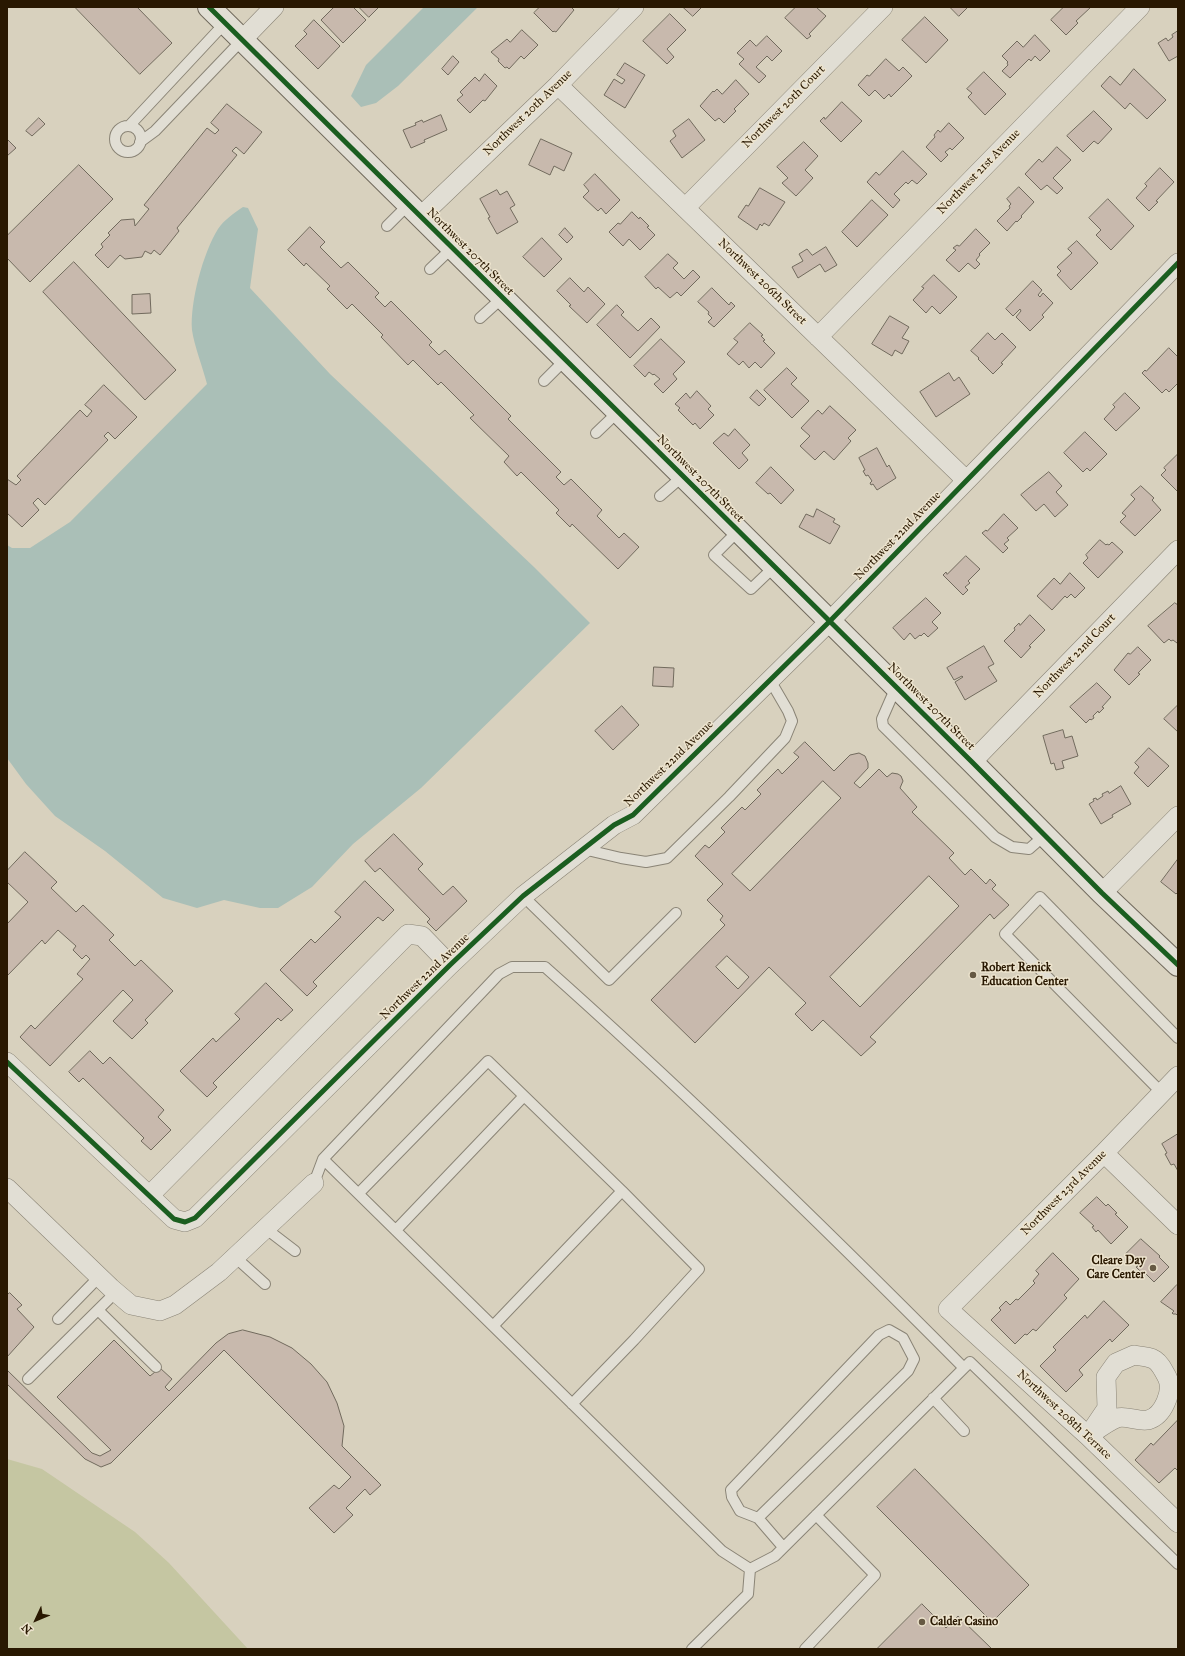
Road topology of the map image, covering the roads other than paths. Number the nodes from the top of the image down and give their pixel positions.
1 (209, 7) edge
2 (274, 7) edge
3 (634, 7) edge
4 (883, 7) edge
5 (1140, 7) edge
6 (225, 22) junction
7 (243, 39) junction
8 (558, 85) junction
9 (129, 126) junction
10 (140, 142) junction
11 (685, 208) junction
12 (414, 211) junction
13 (387, 226) dead end
14 (452, 248) junction
15 (1178, 263) edge
16 (430, 269) dead end
17 (502, 298) junction
18 (480, 318) dead end
19 (818, 337) junction
20 (565, 360) junction
21 (544, 381) dead end
22 (618, 412) junction
23 (596, 433) dead end
24 (683, 476) junction
25 (966, 480) junction
26 (660, 496) dead end
27 (738, 531) junction
28 (1178, 550) edge
29 (774, 567) junction
30 (830, 621) junction
31 (770, 680) junction
32 (896, 687) junction
33 (972, 762) junction
34 (1178, 816) edge
35 (1045, 836) junction
36 (583, 849) junction
37 (1102, 893) junction
38 (523, 896) junction
39 (676, 913) dead end
40 (1178, 965) edge
41 (450, 966) junction
42 (1178, 1038) edge
43 (7, 1062) edge
44 (1178, 1076) edge
45 (1162, 1093) junction
46 (524, 1096) junction
47 (1104, 1153) junction
48 (323, 1159) junction
49 (314, 1183) joint
50 (7, 1188) edge
51 (622, 1191) junction
52 (359, 1193) junction
53 (149, 1196) junction
54 (1178, 1225) edge
55 (265, 1228) junction
56 (396, 1230) junction
57 (295, 1251) dead end
58 (236, 1257) junction
59 (99, 1277) junction
60 (265, 1284) dead end
61 (116, 1292) junction
62 (948, 1309) joint
63 (98, 1310) junction
64 (58, 1320) dead end
65 (493, 1326) junction
66 (156, 1367) dead end
67 (964, 1368) junction
68 (28, 1380) dead end
69 (933, 1398) junction
70 (572, 1404) junction
71 (964, 1431) dead end
72 (1088, 1436) junction
73 (816, 1515) junction
74 (758, 1518) junction
75 (1178, 1523) edge
76 (784, 1547) junction
77 (1178, 1564) edge
78 (750, 1569) junction
79 (692, 1649) edge
80 (805, 1649) edge

1 - 6 street, Northwest 207th Street
2 - 7 street
3 - 8 street, Northwest 20th Avenue
4 - 11 street, Northwest 20th Court
5 - 19 street, Northwest 21st Avenue
6 - 7 street, Northwest 207th Street
6 - 9 lane
7 - 10 lane
7 - 12 street, Northwest 207th Street
8 - 11 street, Northwest 206th Street
8 - 12 street, Northwest 20th Avenue
9 - 10 lane
9 - 10 lane
11 - 19 street, Northwest 206th Street
12 - 13 lane
12 - 14 street, Northwest 207th Street
14 - 16 lane
14 - 17 street, Northwest 207th Street
15 - 25 street, Northwest 22nd Avenue
17 - 18 lane
17 - 20 street, Northwest 207th Street
19 - 25 street, Northwest 206th Street
20 - 21 lane
20 - 22 street, Northwest 207th Street
22 - 23 lane
22 - 24 street, Northwest 207th Street
24 - 26 lane
24 - 27 street, Northwest 207th Street
25 - 30 street, Northwest 22nd Avenue
27 - 29 street, Northwest 207th Street
27 - 29 lane
28 - 33 street, Northwest 22nd Court
29 - 30 street, Northwest 207th Street
30 - 31 street, Northwest 22nd Avenue
30 - 32 street, Northwest 207th Street
31 - 36 street, Northwest 22nd Avenue
31 - 36 lane
32 - 33 street, Northwest 207th Street
32 - 35 lane
33 - 35 street, Northwest 207th Street
34 - 37 street
35 - 37 street, Northwest 207th Street
36 - 38 street, Northwest 22nd Avenue
37 - 40 street, Northwest 207th Street
38 - 39 lane
38 - 41 street, Northwest 22nd Avenue
41 - 53 street, Northwest 22nd Avenue
41 - 53 street, Northwest 22nd Avenue
42 - 45 lane
43 - 53 street
44 - 45 street, Northwest 23rd Avenue
45 - 47 street, Northwest 23rd Avenue
46 - 51 lane
46 - 52 lane
46 - 56 lane
47 - 54 street
47 - 62 street, Northwest 23rd Avenue
48 - 49 lane
48 - 52 lane
48 - 67 lane
49 - 55 street
50 - 59 street
51 - 65 lane
51 - 70 lane
52 - 56 lane
55 - 57 lane
55 - 58 street
56 - 65 lane
58 - 60 lane
58 - 61 street
59 - 61 street
59 - 64 lane
61 - 63 lane
62 - 72 street, Northwest 208th Terrace
63 - 66 lane
63 - 68 lane
65 - 70 lane
67 - 69 lane
67 - 77 lane
69 - 71 lane
69 - 73 lane
70 - 78 lane
72 - 72 street
72 - 75 street, Northwest 208th Terrace
73 - 76 lane
73 - 80 lane
74 - 74 lane
74 - 76 lane
76 - 78 lane
78 - 79 lane

